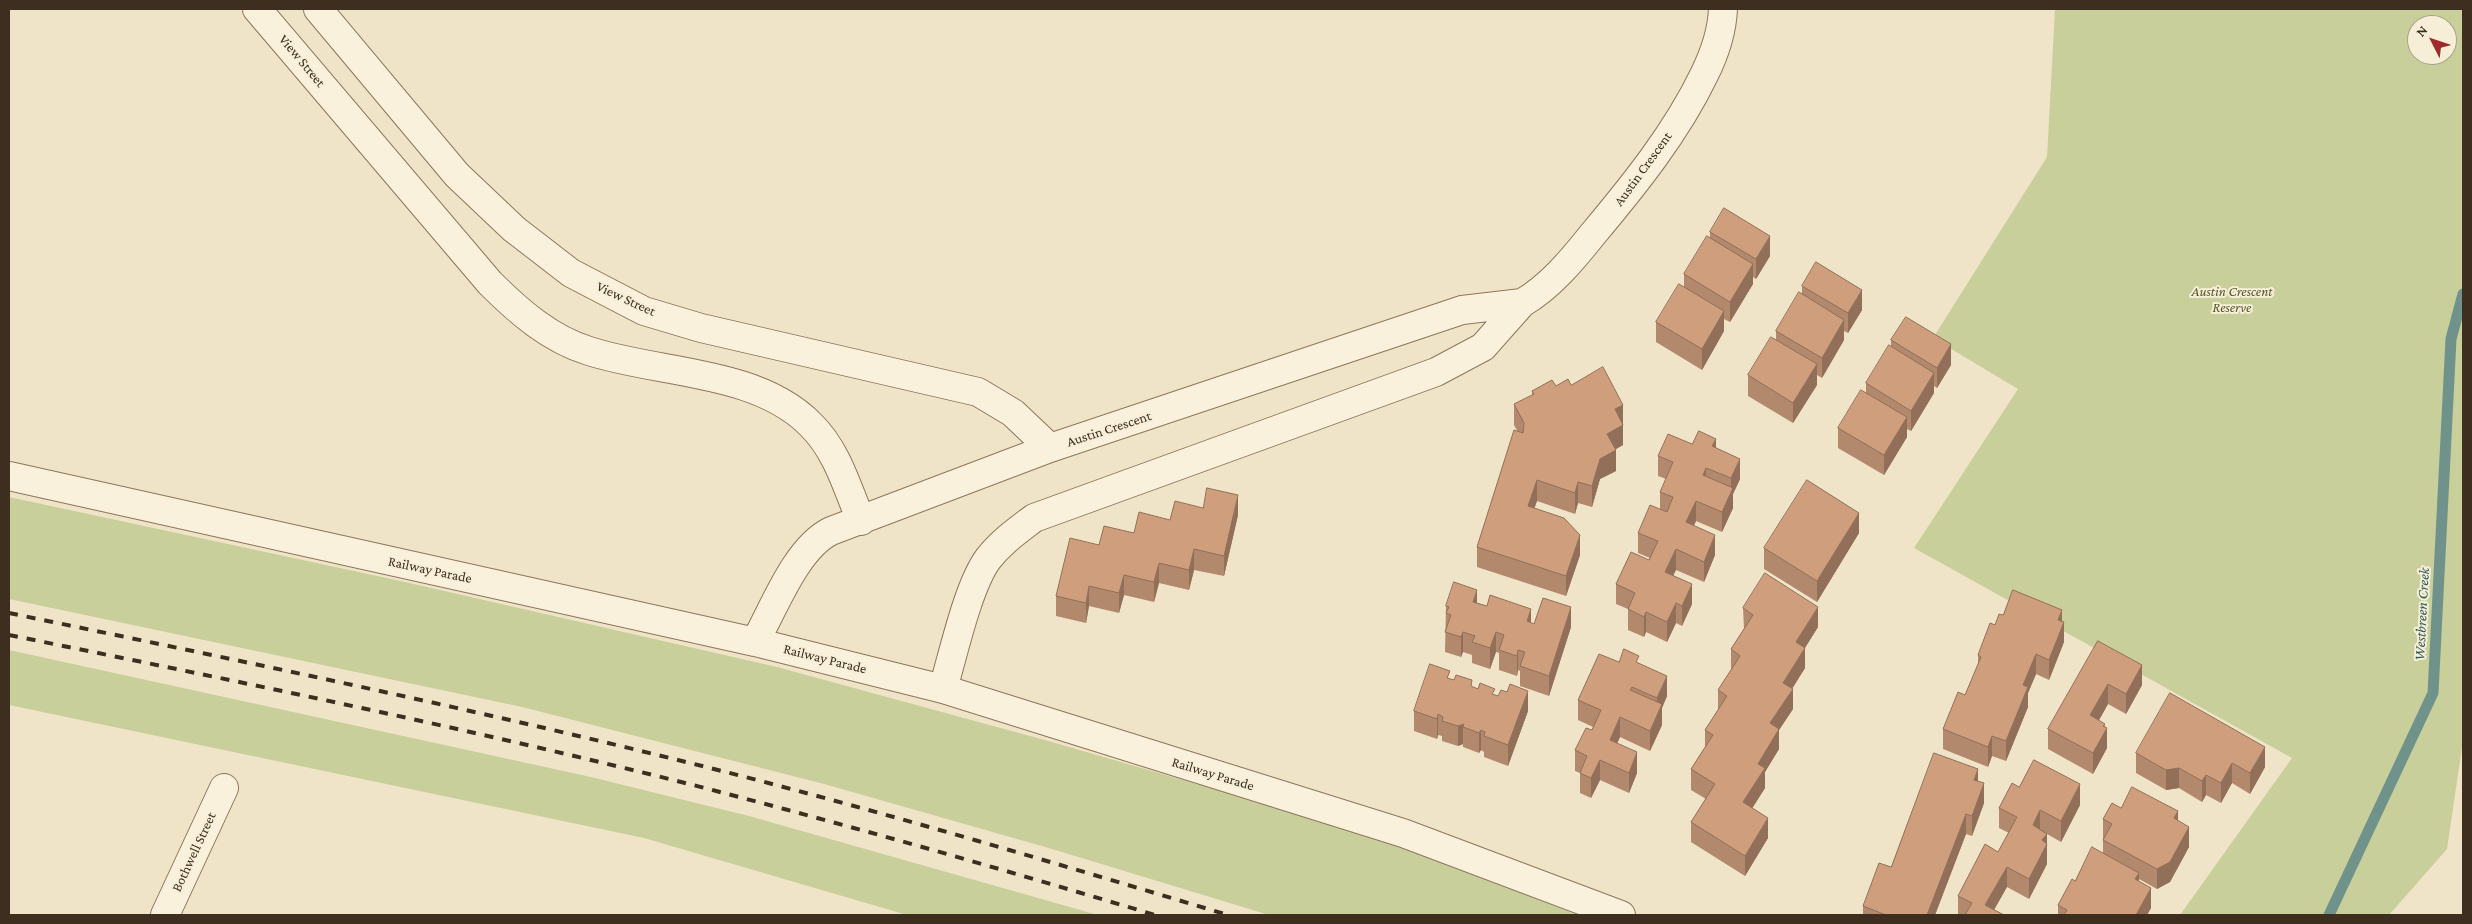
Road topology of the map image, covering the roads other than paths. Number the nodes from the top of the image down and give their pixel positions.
1 (257, 9) edge
2 (318, 9) edge
3 (1723, 9) edge
4 (1522, 303) junction
5 (1050, 448) junction
6 (9, 476) edge
7 (861, 521) junction
8 (755, 642) junction
9 (943, 690) junction
10 (224, 788) dead end
11 (165, 915) edge
12 (1621, 915) edge

1 - 7 street, View Street
2 - 5 street, View Street
3 - 4 street, Austin Crescent
4 - 5 street, Austin Crescent
4 - 9 street, Austin Crescent
5 - 7 street, Austin Crescent
6 - 8 street, Railway Parade
7 - 8 street, Austin Crescent
8 - 9 street, Railway Parade
9 - 12 street, Railway Parade
10 - 11 street, Bothwell Street

